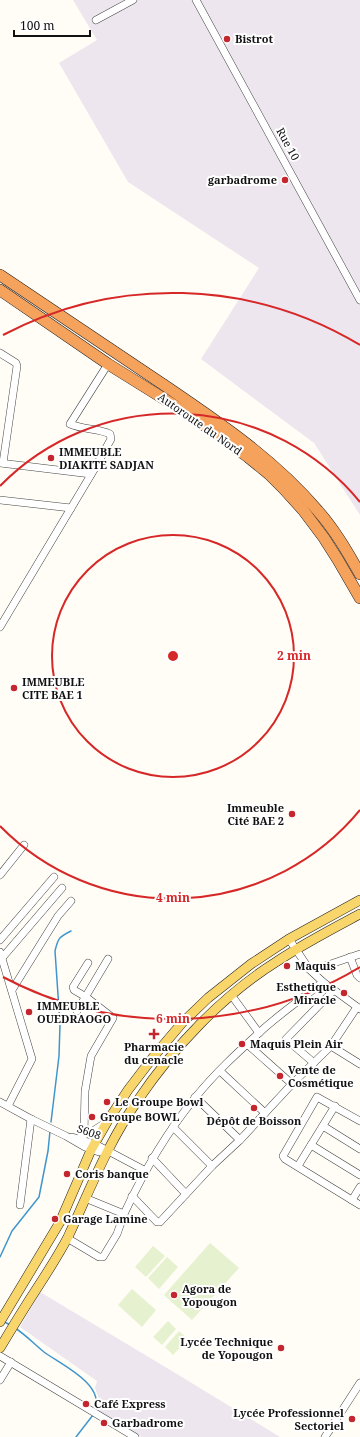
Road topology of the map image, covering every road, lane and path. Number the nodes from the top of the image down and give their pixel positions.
1 (133, 0) edge
2 (196, 0) edge
3 (96, 20) dead end
4 (0, 275) edge
5 (0, 290) edge
6 (0, 293) edge
7 (360, 300) edge
8 (19, 303) junction
9 (0, 352) edge
10 (108, 364) junction
11 (2, 463) edge
12 (91, 474) junction
13 (0, 500) edge
14 (71, 508) junction
15 (360, 574) edge
16 (360, 598) edge
17 (0, 627) edge
18 (24, 845) dead end
19 (0, 875) edge
20 (54, 877) dead end
21 (62, 888) dead end
22 (360, 900) edge
23 (71, 901) dead end
24 (360, 914) edge
25 (289, 939) junction
26 (0, 940) edge
27 (296, 950) junction
28 (360, 954) edge
29 (1, 955) edge
30 (350, 957) junction
31 (108, 959) dead end
32 (88, 963) dead end
33 (251, 964) junction
34 (309, 969) junction
35 (259, 974) junction
36 (360, 978) edge
37 (324, 982) junction
38 (12, 990) junction
39 (334, 990) junction
40 (232, 996) junction
41 (86, 997) junction
42 (359, 1008) edge
43 (77, 1010) dead end
44 (259, 1033) junction
45 (247, 1044) junction
46 (331, 1046) junction
47 (314, 1063) junction
48 (360, 1064) edge
49 (220, 1071) junction
50 (292, 1084) junction
51 (195, 1098) junction
52 (0, 1103) edge
53 (8, 1106) junction
54 (335, 1106) junction
55 (265, 1113) junction
56 (31, 1119) junction
57 (360, 1121) edge
58 (107, 1122) junction
59 (323, 1126) junction
60 (173, 1127) junction
61 (84, 1135) junction
62 (66, 1136) junction
63 (240, 1140) junction
64 (311, 1145) junction
65 (93, 1147) junction
66 (360, 1149) edge
67 (107, 1151) junction
68 (152, 1158) junction
69 (212, 1166) junction
70 (298, 1166) junction
71 (146, 1171) junction
72 (360, 1175) edge
73 (360, 1188) edge
74 (186, 1194) junction
75 (132, 1196) junction
76 (85, 1198) junction
77 (352, 1200) junction
78 (20, 1204) dead end
79 (360, 1205) edge
80 (124, 1214) junction
81 (67, 1238) junction
82 (31, 1272) junction
83 (43, 1279) junction
84 (2, 1319) edge
85 (0, 1348) edge
86 (0, 1356) edge
87 (11, 1362) junction
88 (0, 1380) edge
89 (360, 1383) edge
90 (134, 1437) edge
91 (324, 1437) edge

1 - 3 street
2 - 7 street, Rue 10
4 - 15 highway, Autoroute du Nord
5 - 8 highway, Autoroute du Nord
6 - 8 highway
8 - 10 highway, Autoroute du Nord
9 - 11 street
10 - 12 street
10 - 16 highway, Autoroute du Nord
11 - 12 street
12 - 14 street
13 - 14 street
14 - 17 street
18 - 19 street
20 - 26 street
21 - 29 street
22 - 25 main road
23 - 38 street
24 - 27 main road
25 - 27 street
25 - 33 main road
27 - 34 street
27 - 35 main road
28 - 30 street
29 - 38 street
30 - 34 street
30 - 36 street
31 - 41 street
32 - 41 street
33 - 35 street
33 - 58 main road
34 - 37 street
35 - 40 main road
37 - 39 street
37 - 44 street
38 - 53 street
39 - 42 street
39 - 47 street
40 - 44 street
40 - 67 main road
41 - 43 street
41 - 61 street
42 - 46 street
44 - 45 street
45 - 49 street
45 - 50 street
46 - 47 street
46 - 48 street
47 - 50 street
49 - 51 street
49 - 55 street
50 - 55 street
51 - 60 street
51 - 63 street
52 - 53 street, S608
53 - 56 street, S608
54 - 57 street
54 - 59 street
54 - 70 street
55 - 63 street
56 - 62 street, S608
56 - 78 street
58 - 61 street, S608
58 - 65 main road
59 - 64 street
59 - 66 street
60 - 68 street
60 - 69 street
61 - 62 street, S608
62 - 65 street, S608
63 - 69 street
64 - 70 street
64 - 72 street
65 - 67 street, S608
65 - 82 main road
67 - 71 street
67 - 76 main road
68 - 71 street
68 - 74 street
69 - 74 street
70 - 77 street
71 - 75 street
73 - 77 street
74 - 75 street
75 - 80 street
76 - 80 street
76 - 81 main road
77 - 79 street
80 - 81 street
81 - 83 main road
82 - 83 main road
82 - 84 main road
83 - 85 main road
86 - 87 street
87 - 88 street
87 - 90 street
89 - 91 street

